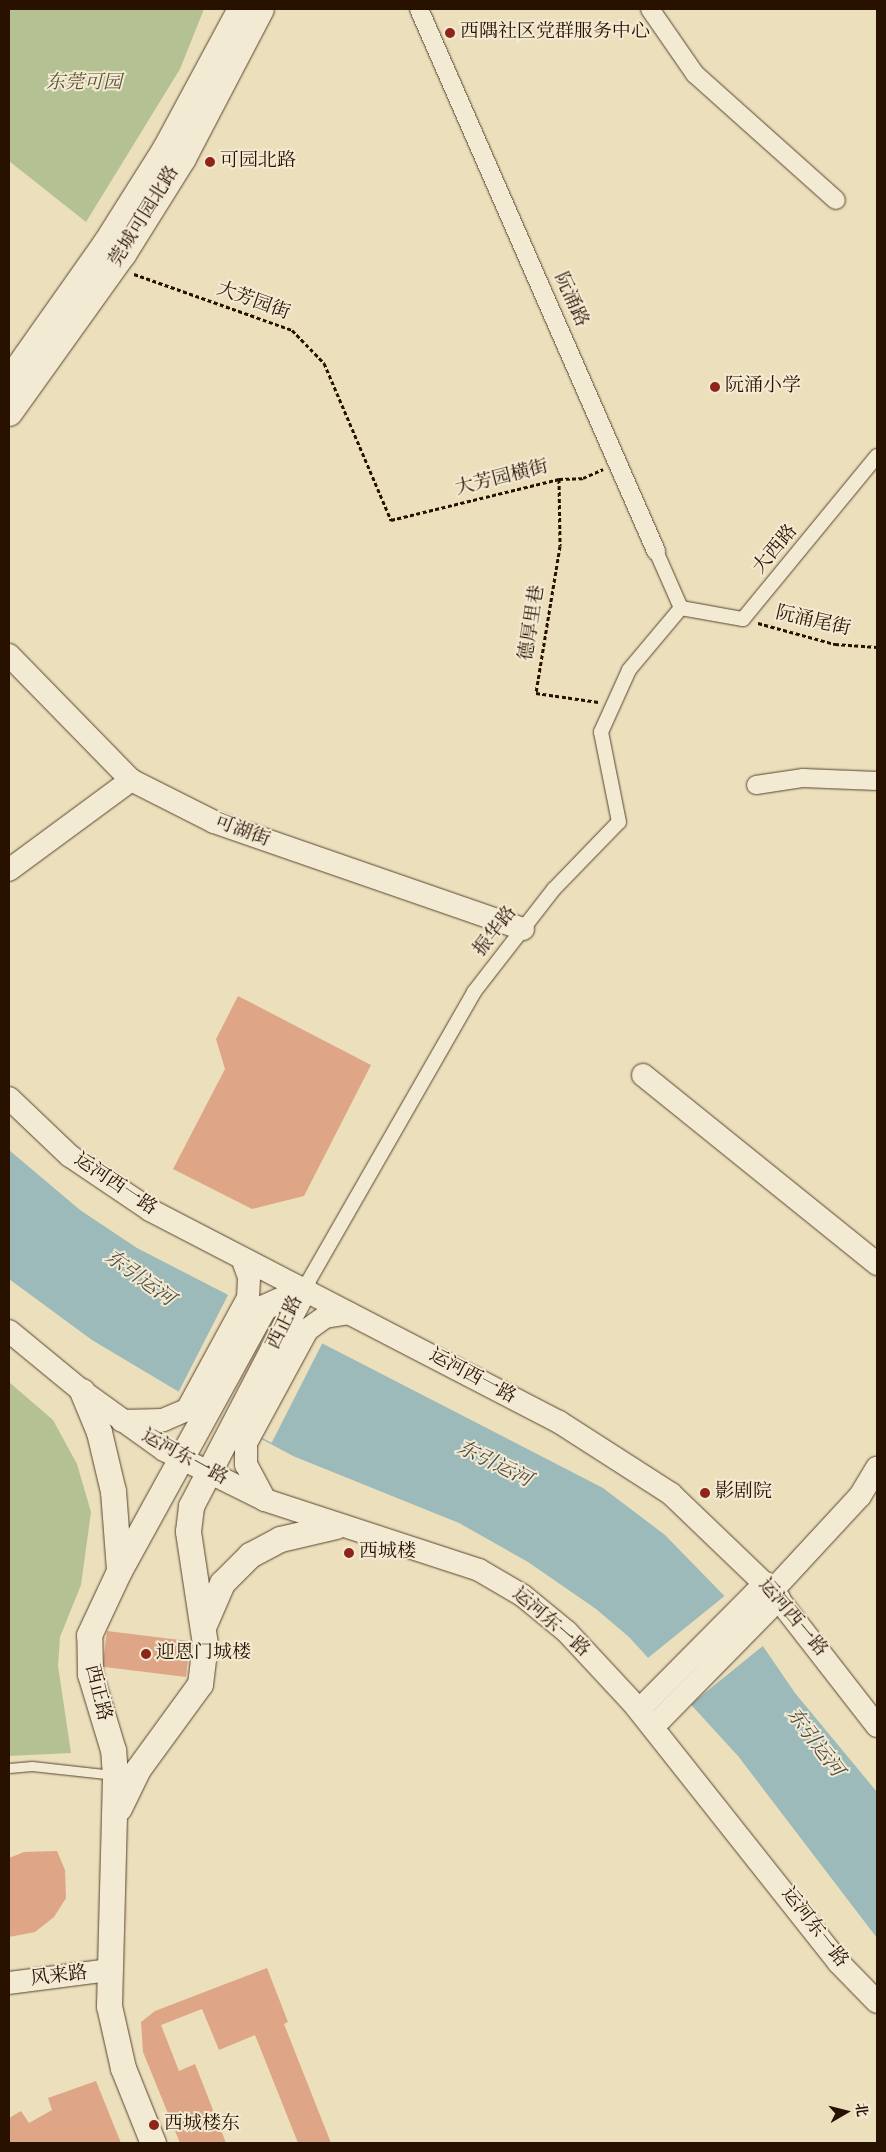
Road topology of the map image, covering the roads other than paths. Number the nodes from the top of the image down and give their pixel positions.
1 (240, 9) edge
2 (261, 9) edge
3 (419, 9) edge
4 (650, 9) edge
5 (836, 200) dead end
6 (9, 379) edge
7 (9, 414) edge
8 (877, 456) edge
9 (656, 551) joint
10 (681, 608) junction
11 (9, 655) edge
12 (131, 780) junction
13 (877, 781) edge
14 (756, 785) dead end
15 (9, 870) edge
16 (523, 929) junction
17 (643, 1075) dead end
18 (9, 1098) edge
19 (242, 1258) junction
20 (877, 1264) edge
21 (304, 1290) junction
22 (256, 1303) junction
23 (349, 1313) junction
24 (298, 1326) junction
25 (9, 1331) edge
26 (82, 1391) junction
27 (195, 1414) junction
28 (122, 1421) junction
29 (237, 1438) junction
30 (182, 1459) junction
31 (877, 1468) edge
32 (208, 1472) junction
33 (265, 1500) junction
34 (336, 1526) junction
35 (119, 1571) junction
36 (768, 1595) junction
37 (203, 1627) junction
38 (639, 1710) junction
39 (877, 1726) edge
40 (653, 1727) junction
41 (9, 1768) edge
42 (116, 1776) junction
43 (117, 1813) junction
44 (109, 1970) junction
45 (9, 1983) edge
46 (877, 2002) edge
47 (154, 2143) edge

1 - 6 main road, 莞城可园北路
2 - 7 main road, 莞城可园北路
3 - 9 street, 阮涌路
4 - 5 street
8 - 10 street, 大西路
9 - 10 street, 阮涌路
10 - 16 street, 振华路
11 - 12 street, 可湖街
12 - 15 street
12 - 16 street, 可湖街
13 - 14 street
16 - 21 street, 振华路
17 - 20 street
18 - 19 street, 运河西一路
19 - 21 street, 运河西一路
19 - 22 street
21 - 22 main road, 西正路
21 - 23 street, 运河西一路
21 - 24 main road, 西正路
22 - 27 main road, 西正路
23 - 24 street
23 - 36 street, 运河西一路
24 - 29 main road, 西正路
25 - 26 street, 运河东一路
26 - 28 street, 运河东一路
26 - 35 main road
27 - 28 street
27 - 30 main road, 西正路
28 - 30 street, 运河东一路
29 - 32 main road, 西正路
29 - 33 street
30 - 32 street, 运河东一路
30 - 35 main road, 西正路
31 - 36 street
32 - 33 street, 运河东一路
32 - 37 main road, 西正路
33 - 34 street, 运河东一路
34 - 37 main road
34 - 38 street, 运河东一路
35 - 42 main road, 西正路
36 - 38 street
36 - 39 street, 运河西一路
36 - 40 street
37 - 43 main road, 西正路
38 - 40 street, 运河东一路
40 - 46 street, 运河东一路
41 - 42 lane
42 - 43 main road, 西正路
43 - 44 main road, 西正路
44 - 45 street, 风来路
44 - 47 main road, 西正路

